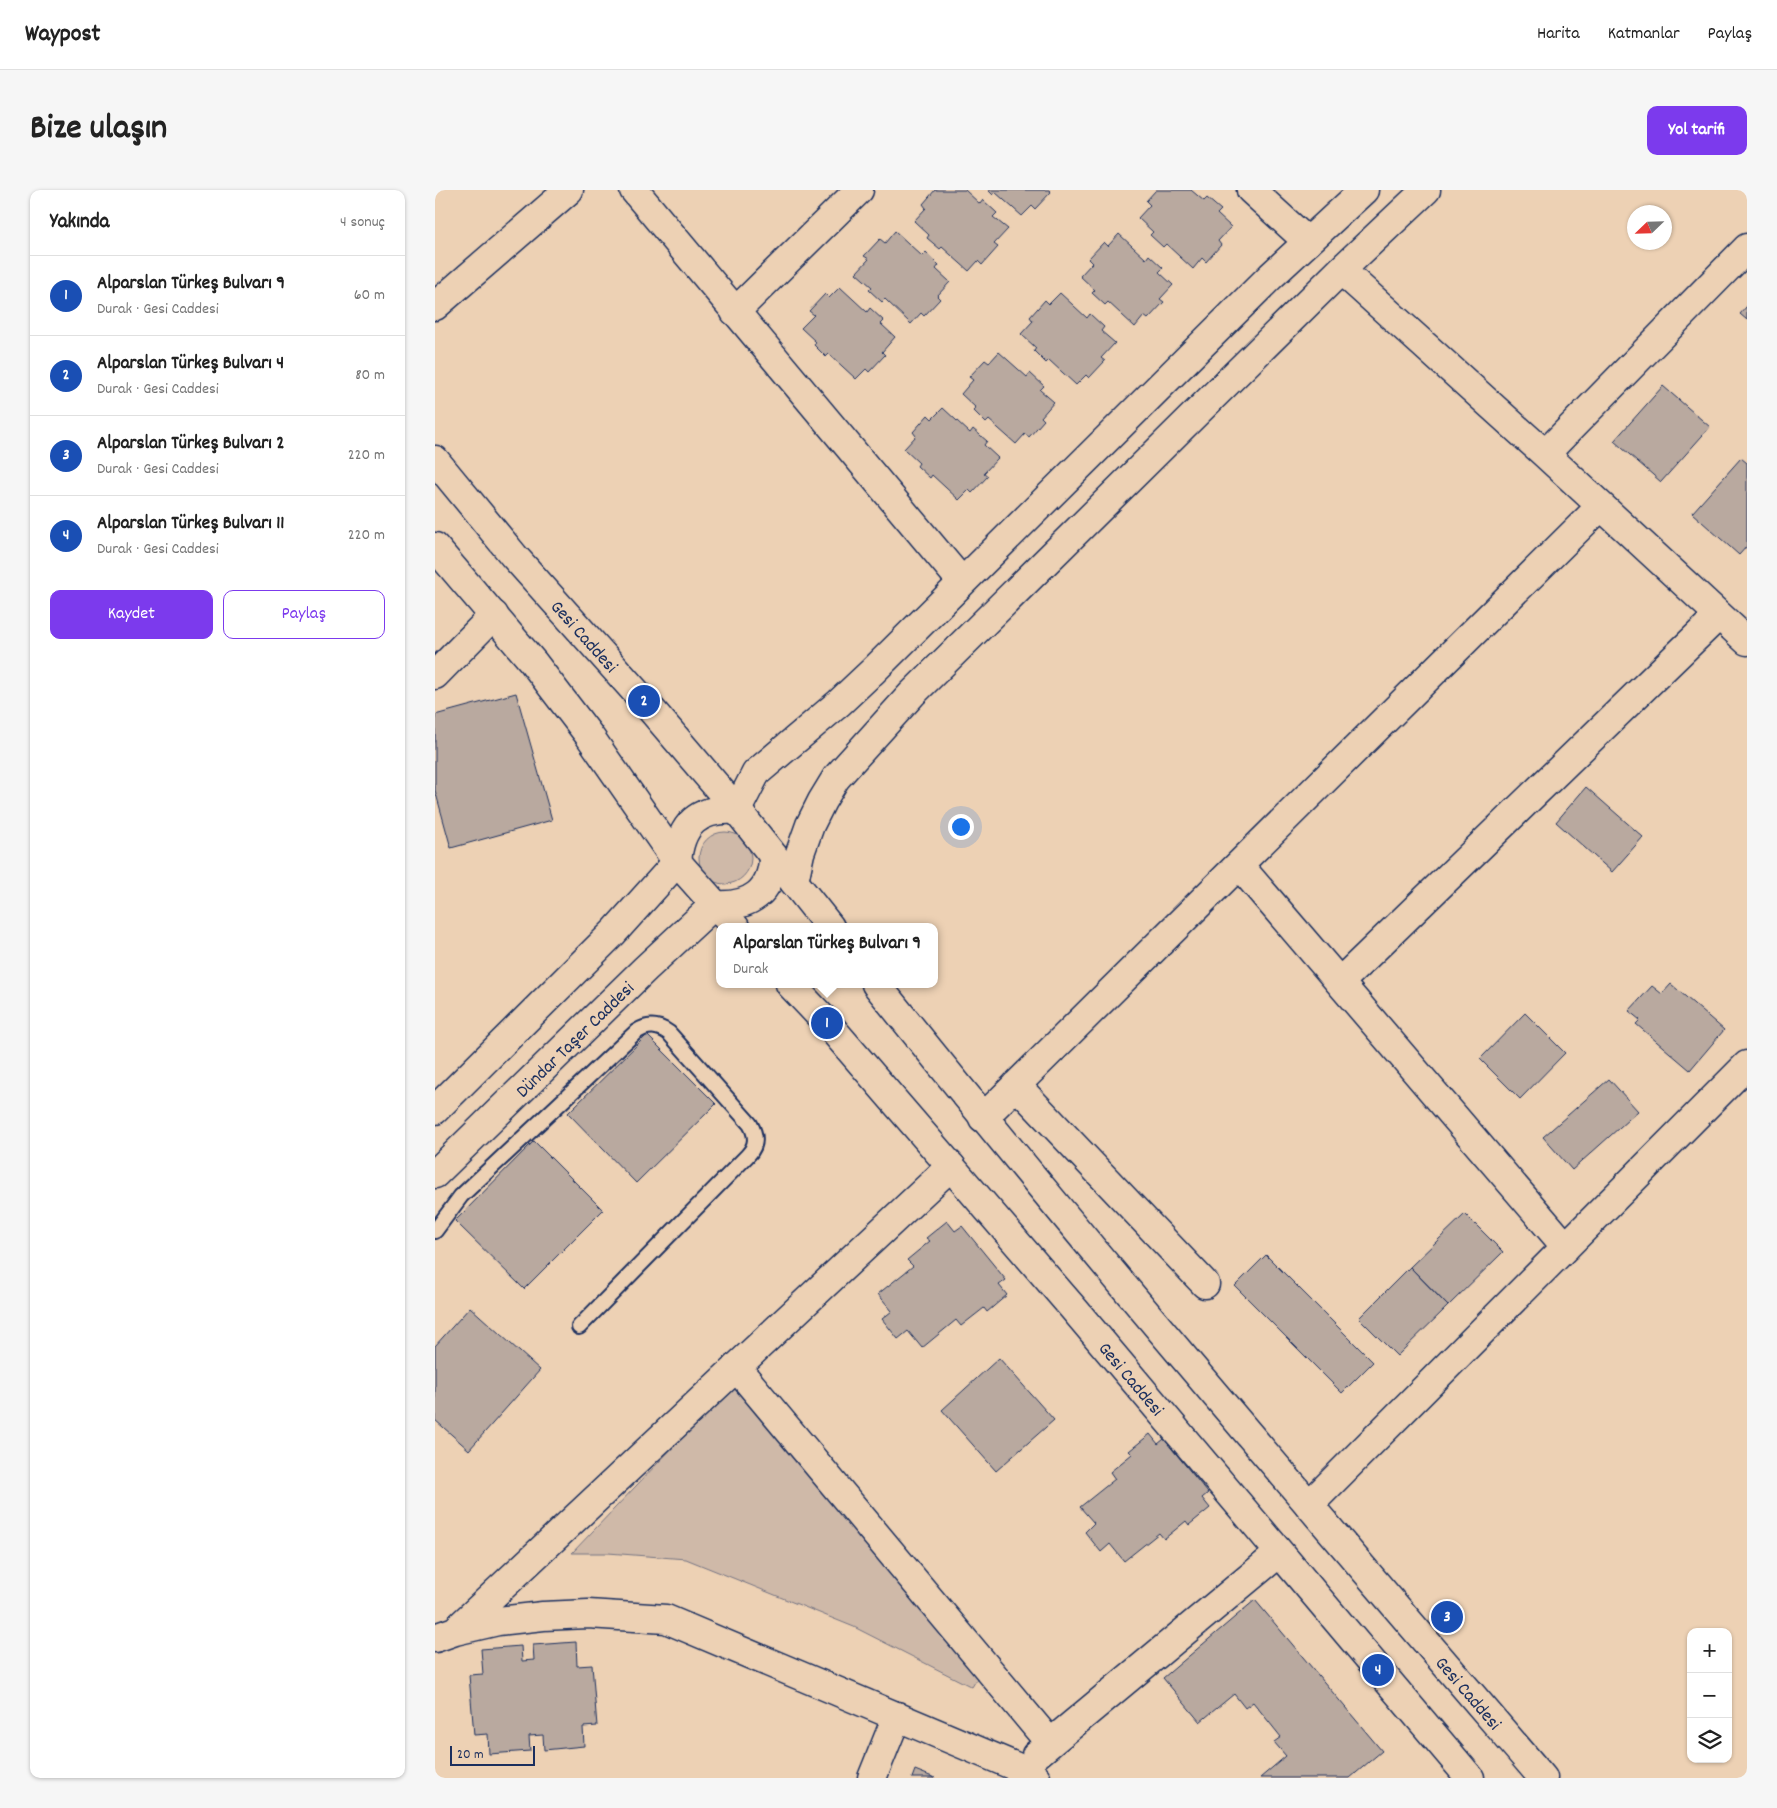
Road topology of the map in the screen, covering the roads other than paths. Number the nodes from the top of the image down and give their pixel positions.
1 (569, 190) edge
2 (634, 190) edge
3 (859, 190) edge
4 (1251, 190) edge
5 (1364, 190) edge
6 (1426, 190) edge
7 (1308, 242) junction
8 (1747, 248) edge
9 (1341, 270) junction
10 (435, 306) edge
11 (735, 312) junction
12 (1545, 454) junction
13 (435, 460) edge
14 (1601, 506) junction
15 (435, 547) edge
16 (962, 582) junction
17 (495, 615) junction
18 (1719, 615) junction
19 (1747, 641) edge
20 (435, 675) edge
21 (737, 810) junction
22 (773, 856) junction
23 (677, 862) junction
24 (1239, 865) junction
25 (794, 882) junction
26 (714, 905) junction
27 (731, 923) edge
28 (827, 923) edge
29 (1340, 982) junction
30 (794, 988) edge
31 (879, 988) edge
32 (1744, 1075) edge
33 (1016, 1085) junction
34 (435, 1110) edge
35 (983, 1118) junction
36 (951, 1166) junction
37 (435, 1174) edge
38 (435, 1232) edge
39 (1566, 1247) junction
40 (1205, 1284) dead end
41 (579, 1328) dead end
42 (736, 1367) junction
43 (1309, 1505) junction
44 (1279, 1553) junction
45 (445, 1634) edge
46 (897, 1716) junction
47 (1050, 1743) junction
48 (1028, 1773) edge
49 (872, 1778) edge
50 (1470, 1778) edge
51 (1543, 1778) edge

1 - 10 street
2 - 11 street
3 - 11 street
4 - 7 street
5 - 7 street
6 - 9 street
7 - 16 street
8 - 12 street
9 - 12 street
9 - 25 street
11 - 16 street
12 - 14 street
13 - 21 street, Gesi Caddesi
14 - 18 street
14 - 24 street
15 - 17 street
16 - 21 street
17 - 20 street
17 - 23 street
18 - 19 street
18 - 29 street
21 - 22 street, Gesi Caddesi
21 - 23 street
22 - 25 street, Gesi Caddesi
22 - 26 street
23 - 26 street
23 - 34 street
24 - 29 street
24 - 33 street
25 - 28 street, Gesi Caddesi
26 - 27 street
26 - 37 street, Dündar Taşer Caddesi
29 - 39 street
30 - 36 street, Gesi Caddesi
31 - 35 street, Gesi Caddesi
32 - 39 street
33 - 35 street
33 - 40 street
35 - 43 street, Gesi Caddesi
36 - 42 street
36 - 44 street, Gesi Caddesi
38 - 41 lane
39 - 43 street
42 - 45 street
42 - 47 street
43 - 51 street, Gesi Caddesi
44 - 47 street
44 - 50 street, Gesi Caddesi
45 - 46 street
46 - 48 street
46 - 49 street
47 - 48 street

